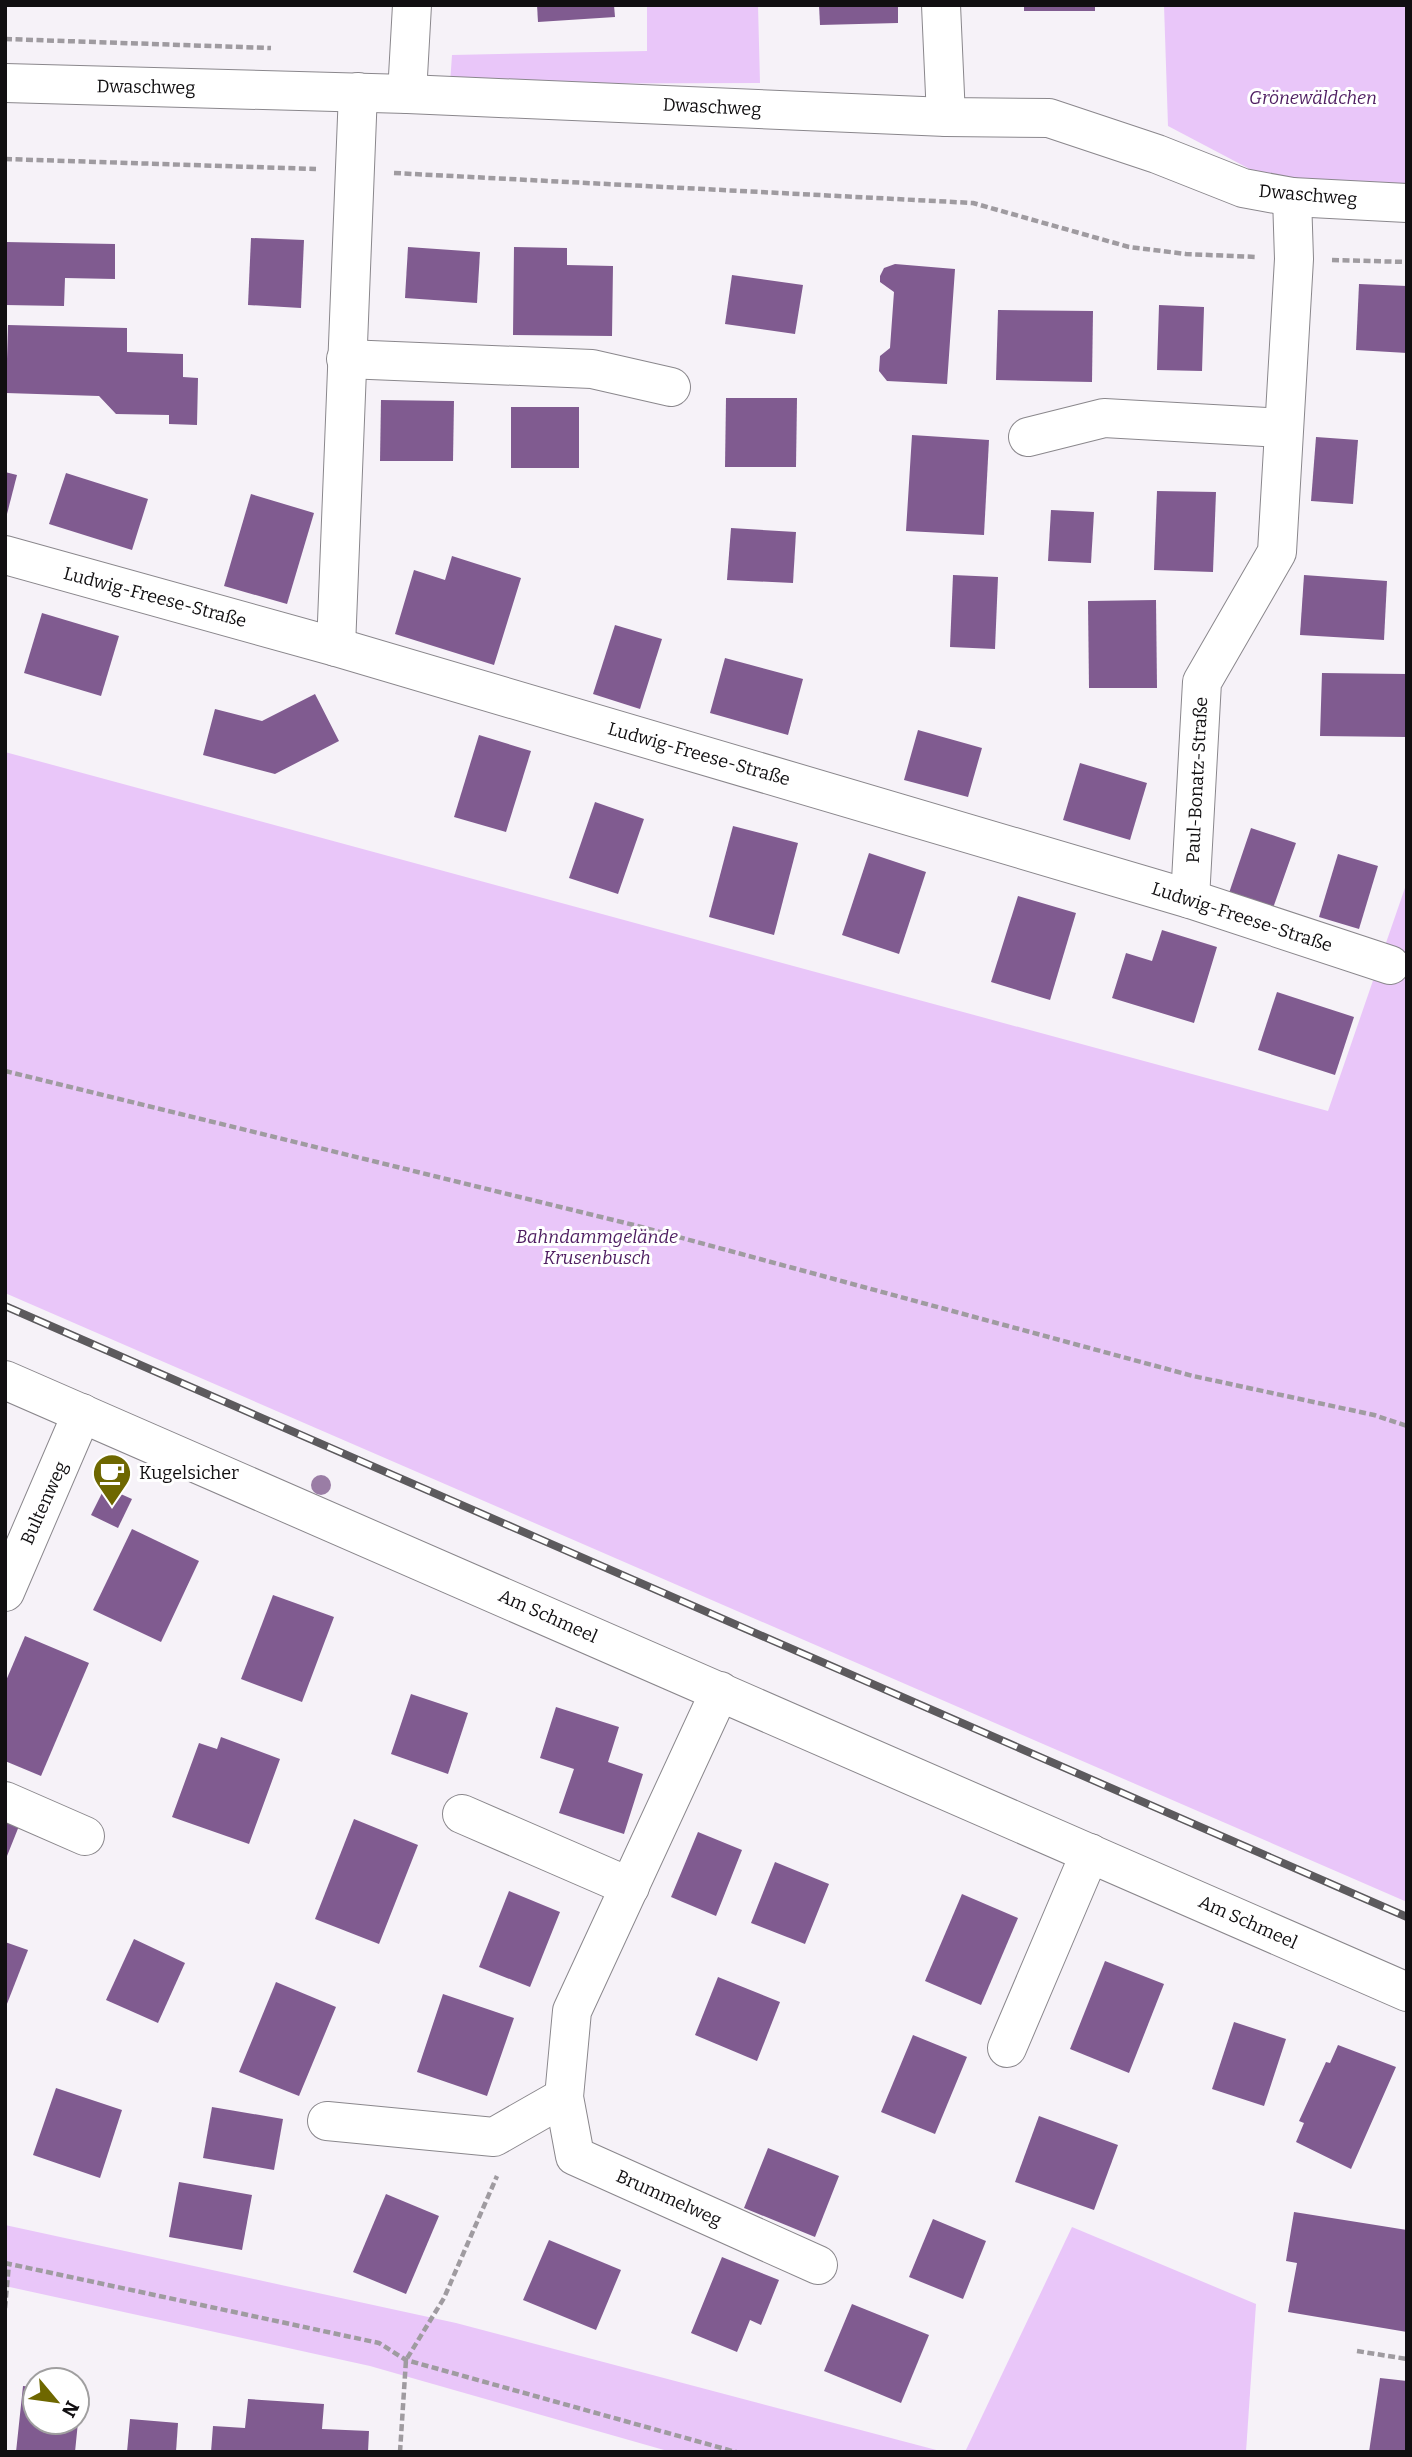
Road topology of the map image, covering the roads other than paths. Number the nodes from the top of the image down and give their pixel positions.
1 (412, 5) edge
2 (941, 5) edge
3 (5, 83) edge
4 (358, 92) junction
5 (407, 94) junction
6 (946, 117) junction
7 (1292, 197) junction
8 (1407, 203) edge
9 (346, 359) junction
10 (671, 387) dead end
11 (1283, 428) junction
12 (1028, 437) dead end
13 (5, 555) edge
14 (336, 647) junction
15 (1190, 899) junction
16 (1390, 965) dead end
17 (5, 1380) edge
18 (82, 1413) junction
19 (5, 1592) edge
20 (720, 1691) junction
21 (5, 1801) edge
22 (462, 1814) dead end
23 (85, 1836) dead end
24 (1090, 1853) junction
25 (630, 1886) junction
26 (1407, 1992) edge
27 (1007, 2048) dead end
28 (564, 2097) junction
29 (327, 2121) dead end
30 (818, 2265) dead end

1 - 5 street
2 - 6 street
3 - 4 street, Dwaschweg
4 - 5 street, Dwaschweg
4 - 9 street
5 - 6 street, Dwaschweg
6 - 7 street, Dwaschweg
7 - 8 street, Dwaschweg
7 - 11 street, Paul-Bonatz-Straße
9 - 10 street
9 - 14 street
11 - 12 street
11 - 15 street, Paul-Bonatz-Straße
13 - 14 street, Ludwig-Freese-Straße
14 - 15 street, Ludwig-Freese-Straße
15 - 16 street, Ludwig-Freese-Straße
17 - 18 street, Am Schmeel
18 - 19 street, Bultenweg
18 - 20 street, Am Schmeel
20 - 24 street, Am Schmeel
20 - 25 street, Brummelweg
21 - 23 street
22 - 25 street
24 - 26 street, Am Schmeel
24 - 27 street
25 - 28 street, Brummelweg
28 - 29 street
28 - 30 street, Brummelweg

